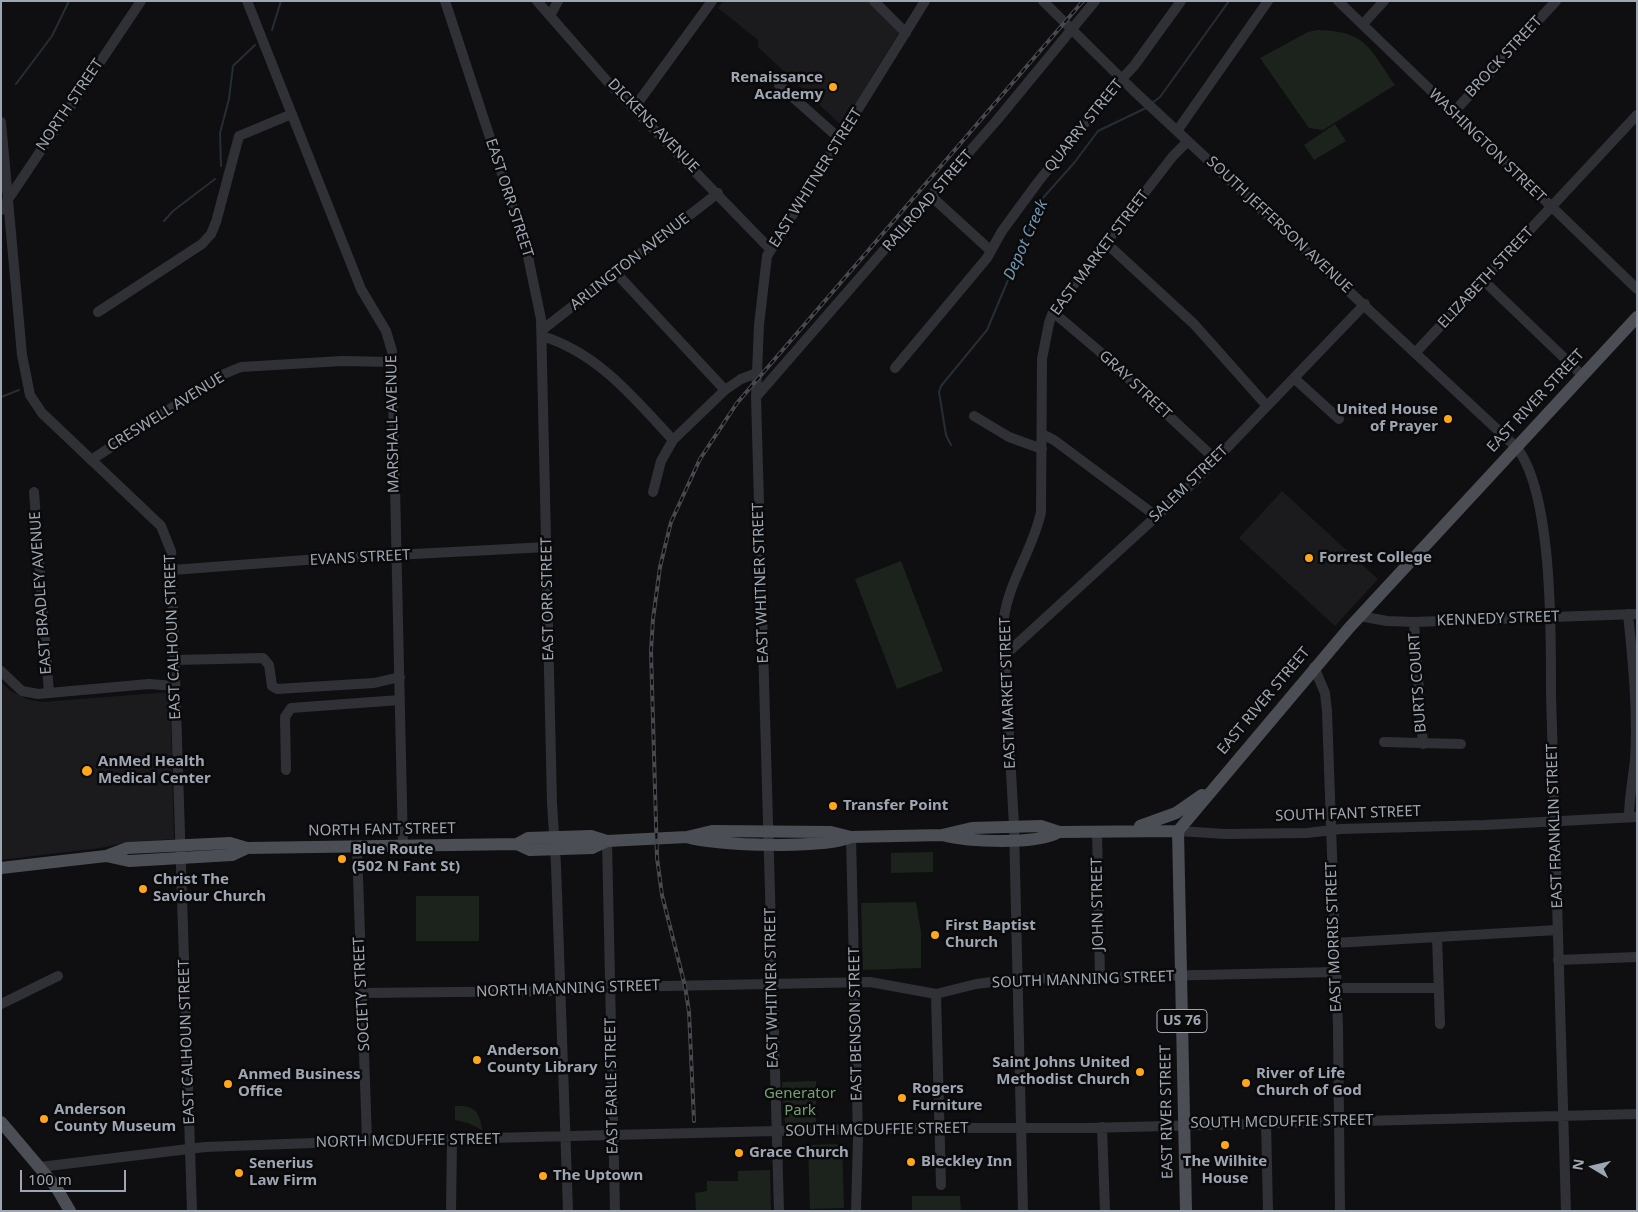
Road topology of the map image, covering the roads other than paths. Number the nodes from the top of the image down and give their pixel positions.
1 (141, 1) edge
2 (247, 1) edge
3 (445, 1) edge
4 (536, 1) edge
5 (558, 1) edge
6 (712, 1) edge
7 (874, 1) edge
8 (925, 1) edge
9 (1043, 1) edge
10 (1096, 1) edge
11 (1181, 1) edge
12 (1268, 1) edge
13 (1338, 1) edge
14 (1384, 1) edge
15 (1556, 1) edge
16 (550, 16) junction
17 (1363, 24) junction
18 (1072, 30) junction
19 (906, 33) junction
20 (1122, 79) junction
21 (779, 84) dead end
22 (634, 108) junction
23 (292, 114) junction
24 (1452, 114) junction
25 (1637, 115) edge
26 (1, 122) edge
27 (1177, 131) junction
28 (840, 139) junction
29 (1188, 141) junction
30 (718, 193) junction
31 (9, 196) junction
32 (932, 196) junction
33 (1551, 208) junction
34 (1, 210) edge
35 (1106, 243) junction
36 (771, 250) junction
37 (991, 250) junction
38 (616, 273) junction
39 (1484, 281) junction
40 (1637, 289) edge
41 (1365, 304) junction
42 (98, 312) dead end
43 (1053, 312) junction
44 (1637, 317) edge
45 (542, 333) junction
46 (1416, 352) junction
47 (392, 362) junction
48 (895, 368) dead end
49 (757, 373) junction
50 (1582, 375) junction
51 (1295, 379) junction
52 (725, 390) junction
53 (756, 397) junction
54 (1267, 406) junction
55 (974, 416) dead end
56 (1339, 419) dead end
57 (1042, 434) junction
58 (673, 440) junction
59 (1516, 447) junction
60 (1042, 449) junction
61 (91, 460) junction
62 (1215, 460) junction
63 (34, 492) dead end
64 (653, 492) dead end
65 (1156, 516) junction
66 (547, 548) junction
67 (396, 556) junction
68 (172, 570) junction
69 (1632, 614) edge
70 (1359, 616) junction
71 (1551, 617) junction
72 (1414, 622) junction
73 (1005, 654) junction
74 (175, 660) junction
75 (1314, 667) junction
76 (1, 671) edge
77 (400, 677) junction
78 (176, 686) junction
79 (49, 693) junction
80 (400, 700) junction
81 (1384, 742) dead end
82 (1423, 744) junction
83 (1461, 744) dead end
84 (286, 770) dead end
85 (1216, 785) junction
86 (1633, 817) edge
87 (1554, 822) junction
88 (1014, 826) junction
89 (1123, 830) junction
90 (1097, 831) junction
91 (1178, 831) junction
92 (1330, 831) junction
93 (1060, 832) junction
94 (942, 835) junction
95 (769, 837) junction
96 (851, 837) junction
97 (1014, 840) junction
98 (607, 841) junction
99 (554, 843) junction
100 (357, 847) junction
101 (403, 847) junction
102 (180, 851) junction
103 (1, 868) edge
104 (1557, 930) junction
105 (1437, 937) junction
106 (1334, 943) junction
107 (1637, 957) edge
108 (1558, 960) junction
109 (1336, 972) junction
110 (58, 976) dead end
111 (1180, 976) junction
112 (1100, 977) junction
113 (1017, 979) junction
114 (854, 982) junction
115 (773, 983) junction
116 (610, 987) junction
117 (1336, 988) junction
118 (1438, 988) junction
119 (560, 990) junction
120 (362, 993) junction
121 (936, 994) junction
122 (1, 1004) edge
123 (1440, 1024) dead end
124 (1637, 1114) edge
125 (1562, 1115) junction
126 (1339, 1120) junction
127 (1, 1122) edge
128 (1266, 1122) junction
129 (1184, 1124) junction
130 (1102, 1127) junction
131 (940, 1128) junction
132 (1020, 1128) junction
133 (858, 1130) junction
134 (777, 1131) junction
135 (613, 1136) junction
136 (566, 1137) junction
137 (452, 1140) junction
138 (367, 1141) junction
139 (190, 1149) junction
140 (40, 1167) junction
141 (941, 1186) dead end
142 (70, 1211) edge
143 (192, 1211) edge
144 (451, 1211) edge
145 (568, 1211) edge
146 (615, 1211) edge
147 (779, 1211) edge
148 (856, 1211) edge
149 (1023, 1211) edge
150 (1105, 1211) edge
151 (1186, 1211) edge
152 (1268, 1211) edge
153 (1340, 1211) edge
154 (1566, 1211) edge

1 - 31 street, NORTH STREET
2 - 23 street, MARSHALL AVENUE
3 - 45 street, EAST ORR STREET
4 - 16 street, DICKENS AVENUE
5 - 16 street
6 - 22 street
7 - 19 street
8 - 19 street, EAST WHITNER STREET
9 - 18 street, SOUTH JEFFERSON AVENUE
10 - 18 street, RAILROAD STREET
11 - 20 street, QUARRY STREET
12 - 27 street
13 - 17 street, WASHINGTON STREET
14 - 17 street
15 - 24 street, BROCK STREET
16 - 22 street, DICKENS AVENUE
17 - 24 street, WASHINGTON STREET
18 - 20 street, SOUTH JEFFERSON AVENUE
18 - 32 street, RAILROAD STREET
19 - 28 street, EAST WHITNER STREET
20 - 27 street, SOUTH JEFFERSON AVENUE
20 - 37 street, QUARRY STREET
21 - 28 street
22 - 30 street, DICKENS AVENUE
23 - 42 street
23 - 47 street, MARSHALL AVENUE
24 - 33 street, WASHINGTON STREET
25 - 33 street, ELIZABETH STREET
26 - 31 street, EAST CALHOUN STREET
27 - 29 street, SOUTH JEFFERSON AVENUE
28 - 36 street, EAST WHITNER STREET
29 - 35 street, EAST MARKET STREET
29 - 41 street, SOUTH JEFFERSON AVENUE
30 - 36 street, DICKENS AVENUE
30 - 38 street, ARLINGTON AVENUE
31 - 34 street, NORTH STREET
31 - 61 street, EAST CALHOUN STREET
32 - 37 street
32 - 53 street, RAILROAD STREET
33 - 39 street, ELIZABETH STREET
33 - 40 street, WASHINGTON STREET
35 - 43 street, EAST MARKET STREET
35 - 54 street
36 - 49 street, EAST WHITNER STREET
37 - 48 street, QUARRY STREET
38 - 45 street, ARLINGTON AVENUE
38 - 52 street
39 - 46 street, ELIZABETH STREET
39 - 50 street
41 - 46 street, SOUTH JEFFERSON AVENUE
41 - 51 street, SALEM STREET
43 - 57 street, EAST MARKET STREET
43 - 62 street, GRAY STREET
44 - 50 main road, EAST RIVER STREET
45 - 58 street
45 - 66 street, EAST ORR STREET
46 - 59 street, SOUTH JEFFERSON AVENUE
47 - 61 street, CRESWELL AVENUE
47 - 67 street, MARSHALL AVENUE
49 - 52 street
49 - 53 street, EAST WHITNER STREET
50 - 59 main road, EAST RIVER STREET
51 - 54 street, SALEM STREET
51 - 56 street
52 - 58 street
53 - 95 street, EAST WHITNER STREET
54 - 62 street, SALEM STREET
55 - 60 street
57 - 60 street, EAST MARKET STREET
57 - 65 street
58 - 64 street
59 - 70 main road, EAST RIVER STREET
59 - 71 street, EAST FRANKLIN STREET
60 - 73 street, EAST MARKET STREET
61 - 68 street, EAST CALHOUN STREET
62 - 65 street, SALEM STREET
63 - 79 street, EAST BRADLEY AVENUE
65 - 73 street, SALEM STREET
66 - 67 street, EVANS STREET
66 - 99 street, EAST ORR STREET
67 - 68 street, EVANS STREET
67 - 77 street, MARSHALL AVENUE
68 - 74 street, EAST CALHOUN STREET
69 - 71 street, KENNEDY STREET
69 - 86 street
70 - 72 street, KENNEDY STREET
70 - 75 main road, EAST RIVER STREET
71 - 72 street, KENNEDY STREET
71 - 87 street, EAST FRANKLIN STREET
72 - 82 street, BURTS COURT
73 - 88 street, EAST MARKET STREET
74 - 77 street
74 - 78 street, EAST CALHOUN STREET
75 - 85 main road, EAST RIVER STREET
75 - 92 street, EAST MORRIS STREET
76 - 79 street
77 - 80 street, MARSHALL AVENUE
78 - 79 street
78 - 102 street, EAST CALHOUN STREET
80 - 84 street
80 - 101 street, MARSHALL AVENUE
81 - 82 street, BURTS COURT
82 - 83 street, BURTS COURT
85 - 89 main road
85 - 91 main road, EAST RIVER STREET
86 - 87 street, SOUTH FANT STREET
87 - 92 street, SOUTH FANT STREET
87 - 104 street, EAST FRANKLIN STREET
88 - 93 main road, SOUTH FANT STREET
88 - 94 main road, SOUTH FANT STREET
88 - 97 street, EAST MARKET STREET
89 - 90 main road, SOUTH FANT STREET
89 - 91 main road, SOUTH FANT STREET
90 - 93 main road, SOUTH FANT STREET
90 - 112 street, JOHN STREET
91 - 92 street, SOUTH FANT STREET
91 - 111 main road, EAST RIVER STREET / US 76
92 - 106 street, EAST MORRIS STREET
93 - 97 main road, SOUTH FANT STREET
94 - 96 main road, SOUTH FANT STREET
94 - 97 main road, SOUTH FANT STREET
95 - 96 main road, SOUTH FANT STREET
95 - 98 main road, NORTH FANT STREET
95 - 115 street, EAST WHITNER STREET
96 - 114 street, EAST BENSON STREET
97 - 113 street, EAST MARKET STREET
98 - 99 main road, NORTH FANT STREET
98 - 116 street, EAST EARLE STREET
99 - 101 main road, NORTH FANT STREET
99 - 119 street, EAST ORR STREET
100 - 101 main road, NORTH FANT STREET
100 - 102 main road, NORTH FANT STREET
100 - 120 street, SOCIETY STREET
102 - 103 main road, NORTH FANT STREET
102 - 139 street, EAST CALHOUN STREET
104 - 105 street
104 - 108 street, EAST FRANKLIN STREET
105 - 106 street
105 - 118 street
106 - 109 street, EAST MORRIS STREET
107 - 108 street
108 - 125 street, EAST FRANKLIN STREET
109 - 111 street, SOUTH MANNING STREET
109 - 117 street, EAST MORRIS STREET
110 - 122 street
111 - 112 street, SOUTH MANNING STREET
111 - 129 main road, EAST RIVER STREET / US 76
112 - 113 street, SOUTH MANNING STREET
113 - 121 street, SOUTH MANNING STREET
113 - 132 street, EAST MARKET STREET
114 - 115 street, SOUTH MANNING STREET
114 - 121 street, SOUTH MANNING STREET
114 - 133 street, EAST BENSON STREET
115 - 116 street, NORTH MANNING STREET
115 - 134 street, EAST WHITNER STREET
116 - 119 street, NORTH MANNING STREET
116 - 135 street, EAST EARLE STREET
117 - 118 street
117 - 126 street, EAST MORRIS STREET
118 - 123 street
119 - 120 street, NORTH MANNING STREET
119 - 136 street, EAST ORR STREET
120 - 138 street, SOCIETY STREET
121 - 131 street
124 - 125 street, SOUTH MCDUFFIE STREET
125 - 126 street, SOUTH MCDUFFIE STREET
125 - 154 street, EAST FRANKLIN STREET
126 - 128 street, SOUTH MCDUFFIE STREET
126 - 153 street, EAST MORRIS STREET
127 - 140 main road
128 - 129 street, SOUTH MCDUFFIE STREET
128 - 152 street
129 - 130 street, SOUTH MCDUFFIE STREET
129 - 151 main road, EAST RIVER STREET / US 76
130 - 132 street, SOUTH MCDUFFIE STREET
130 - 150 street
131 - 132 street, SOUTH MCDUFFIE STREET
131 - 133 street, SOUTH MCDUFFIE STREET
131 - 141 street
132 - 149 street, EAST MARKET STREET
133 - 134 street, SOUTH MCDUFFIE STREET
133 - 148 street, EAST BENSON STREET
134 - 135 street, NORTH MCDUFFIE STREET
134 - 147 street, EAST WHITNER STREET
135 - 136 street, NORTH MCDUFFIE STREET
135 - 146 street, EAST EARLE STREET
136 - 137 street, NORTH MCDUFFIE STREET
136 - 145 street, EAST ORR STREET
137 - 138 street, NORTH MCDUFFIE STREET
137 - 144 street
138 - 139 street, NORTH MCDUFFIE STREET
139 - 140 street, NORTH MCDUFFIE STREET
139 - 143 street, EAST CALHOUN STREET
140 - 142 main road

